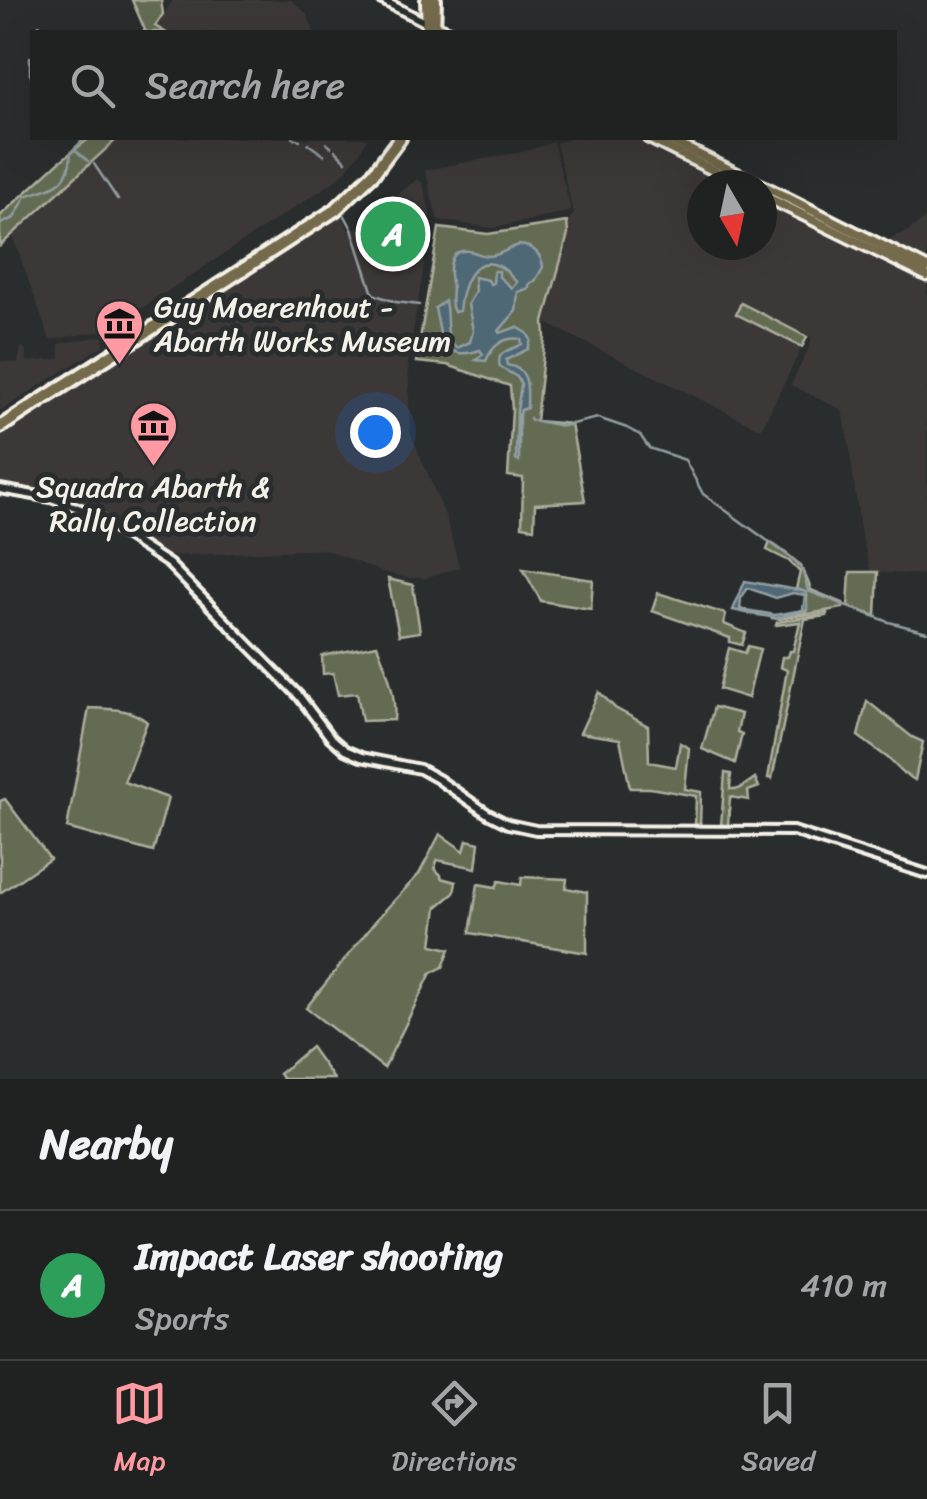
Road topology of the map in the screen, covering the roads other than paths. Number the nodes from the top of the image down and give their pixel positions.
1 (382, 0) edge
2 (431, 3) edge
3 (414, 17) junction
4 (437, 30) edge
5 (390, 140) edge
6 (399, 140) edge
7 (652, 140) edge
8 (670, 140) edge
9 (713, 170) edge
10 (731, 170) edge
11 (777, 193) edge
12 (777, 202) edge
13 (927, 268) edge
14 (927, 276) edge
15 (0, 419) edge
16 (0, 427) edge
17 (0, 489) edge
18 (927, 874) edge

1 - 3 street
2 - 3 street
2 - 4 highway
2 - 4 main road
3 - 4 street
5 - 15 highway
6 - 16 highway
7 - 9 main road
8 - 10 main road
11 - 13 main road
12 - 14 main road
17 - 18 street

